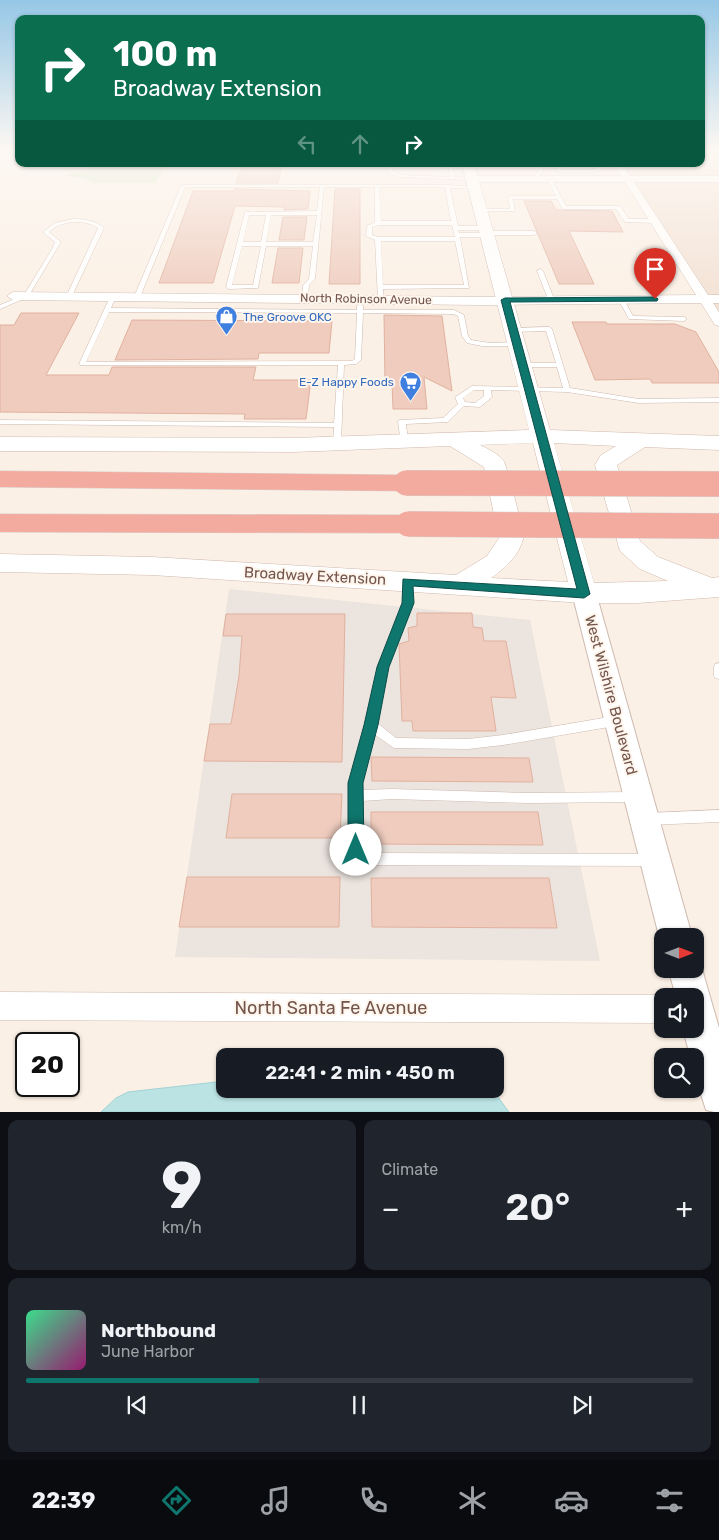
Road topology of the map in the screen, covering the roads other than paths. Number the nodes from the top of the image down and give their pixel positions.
1 (175, 203) edge
2 (321, 203) edge
3 (377, 203) edge
4 (450, 203) edge
5 (479, 203) edge
6 (511, 203) edge
7 (561, 203) edge
8 (643, 203) edge
9 (481, 210) junction
10 (269, 213) junction
11 (320, 213) junction
12 (655, 221) junction
13 (378, 223) junction
14 (455, 225) junction
15 (487, 232) junction
16 (534, 233) dead end
17 (458, 237) junction
18 (378, 239) junction
19 (240, 244) junction
20 (263, 244) junction
21 (316, 244) junction
22 (540, 271) dead end
23 (242, 293) junction
24 (380, 293) junction
25 (13, 296) dead end
26 (26, 296) junction
27 (69, 297) junction
28 (113, 297) junction
29 (137, 297) junction
30 (305, 298) junction
31 (361, 298) junction
32 (551, 299) junction
33 (622, 299) junction
34 (704, 299) junction
35 (719, 299) edge
36 (505, 300) junction
37 (0, 307) edge
38 (107, 310) junction
39 (360, 311) junction
40 (684, 318) dead end
41 (719, 322) edge
42 (515, 337) junction
43 (341, 363) junction
44 (523, 365) junction
45 (560, 365) junction
46 (486, 390) junction
47 (529, 390) junction
48 (567, 390) junction
49 (719, 400) edge
50 (462, 404) junction
51 (0, 422) edge
52 (338, 434) junction
53 (542, 436) junction
54 (454, 439) junction
55 (404, 440) junction
56 (640, 440) junction
57 (719, 443) edge
58 (0, 444) edge
59 (0, 479) edge
60 (719, 484) edge
61 (0, 523) edge
62 (719, 526) edge
63 (0, 562) edge
64 (407, 582) junction
65 (461, 585) junction
66 (715, 587) edge
67 (584, 594) junction
68 (719, 667) edge
69 (719, 675) edge
70 (618, 720) junction
71 (371, 725) junction
72 (356, 796) junction
73 (642, 808) junction
74 (719, 816) edge
75 (656, 860) junction
76 (674, 928) edge
77 (0, 1006) edge
78 (654, 1006) edge
79 (700, 1038) edge
80 (717, 1084) edge

1 - 29 lane
2 - 11 lane
3 - 13 lane
4 - 14 lane
5 - 9 main road, West Wilshire Boulevard
6 - 9 lane
7 - 12 lane
8 - 12 street
9 - 15 main road, West Wilshire Boulevard
10 - 11 lane
10 - 19 lane
10 - 20 lane
11 - 21 lane
12 - 34 street
13 - 14 lane
13 - 18 lane
14 - 15 lane
14 - 17 lane
15 - 16 lane
15 - 17 lane
15 - 36 main road, West Wilshire Boulevard
17 - 18 lane
17 - 24 lane
18 - 24 lane
19 - 20 lane
19 - 23 lane
20 - 21 lane
20 - 23 lane
21 - 30 lane
22 - 32 lane
23 - 29 street, North Robinson Avenue
23 - 30 street, North Robinson Avenue
24 - 31 street, North Robinson Avenue
24 - 36 street, North Robinson Avenue
25 - 26 street, North Robinson Avenue
26 - 27 street, North Robinson Avenue
26 - 27 lane
26 - 37 lane
27 - 28 street, North Robinson Avenue
28 - 29 street, North Robinson Avenue
28 - 38 lane
30 - 31 street, North Robinson Avenue
31 - 39 lane
32 - 33 street, North Robinson Avenue
32 - 36 street, North Robinson Avenue
33 - 34 street, North Robinson Avenue
33 - 40 lane
34 - 35 street, North Robinson Avenue
34 - 41 street
36 - 42 main road, West Wilshire Boulevard
38 - 39 lane
38 - 43 lane
39 - 42 lane
39 - 43 lane
42 - 44 main road, West Wilshire Boulevard
42 - 45 lane
43 - 52 lane
44 - 45 lane
44 - 47 main road, West Wilshire Boulevard
45 - 48 lane
46 - 47 lane
46 - 50 lane
46 - 50 lane
47 - 48 lane
47 - 53 main road, West Wilshire Boulevard
48 - 49 lane
50 - 55 lane
51 - 52 lane
52 - 55 main road
52 - 58 main road
53 - 54 main road
53 - 56 main road
53 - 67 main road, West Wilshire Boulevard
54 - 55 main road
54 - 65 main road
56 - 57 main road
56 - 66 main road
59 - 60 highway, bridge
61 - 62 highway, bridge
63 - 64 main road, Broadway Extension
64 - 65 main road, Broadway Extension
64 - 71 lane
65 - 67 main road, Broadway Extension
66 - 67 main road, Broadway Extension
67 - 70 street, West Wilshire Boulevard
68 - 69 lane
70 - 71 lane
70 - 73 street, West Wilshire Boulevard
71 - 72 lane
72 - 73 lane
72 - 75 lane
73 - 74 lane
73 - 75 street, West Wilshire Boulevard
75 - 76 street, West Wilshire Boulevard
77 - 78 street, North Santa Fe Avenue
79 - 80 street

